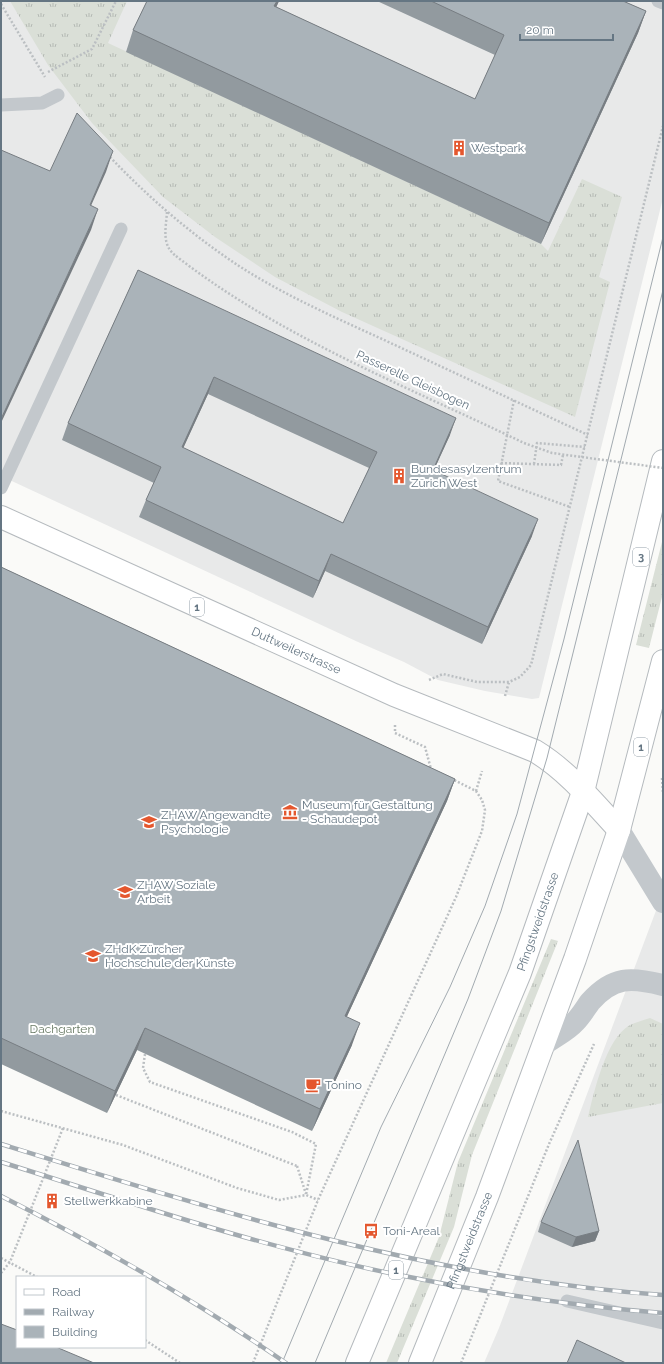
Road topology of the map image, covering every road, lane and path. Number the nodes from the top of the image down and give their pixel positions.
1 (116, 1) edge
2 (658, 1) edge
3 (663, 3) edge
4 (1, 4) edge
5 (43, 75) junction
6 (58, 95) joint
7 (1, 105) edge
8 (663, 126) edge
9 (105, 152) edge
10 (167, 212) junction
11 (121, 229) dead end
12 (514, 400) junction
13 (588, 435) junction
14 (585, 447) junction
15 (563, 455) junction
16 (663, 461) edge
17 (501, 463) junction
18 (534, 464) junction
19 (663, 468) edge
20 (1, 488) edge
21 (570, 507) junction
22 (1, 517) edge
23 (663, 661) edge
24 (443, 674) dead end
25 (508, 682) junction
26 (394, 695) junction
27 (505, 696) dead end
28 (482, 771) dead end
29 (436, 772) edge
30 (663, 772) edge
31 (450, 778) edge
32 (476, 791) junction
33 (584, 792) junction
34 (663, 793) edge
35 (619, 830) junction
36 (663, 902) edge
37 (663, 985) edge
38 (596, 1040) dead end
39 (545, 1044) junction
40 (145, 1054) edge
41 (116, 1095) edge
42 (1, 1111) edge
43 (63, 1128) junction
44 (306, 1195) junction
45 (318, 1200) junction
46 (1, 1258) edge
47 (10, 1262) junction
48 (1, 1273) edge
49 (35, 1276) edge
50 (567, 1301) dead end
51 (663, 1323) edge
52 (146, 1341) edge
53 (180, 1363) edge
54 (254, 1363) edge
55 (357, 1363) edge
56 (420, 1363) edge
57 (461, 1363) edge

1 - 5 path
2 - 3 lane
4 - 5 path
5 - 6 path
6 - 7 lane
8 - 13 path
9 - 10 path
10 - 12 path
10 - 15 path, Passerelle Gleisbogen, bridge
11 - 20 lane
12 - 13 path
12 - 17 path
13 - 14 path
14 - 18 path
14 - 21 path
15 - 18 path
15 - 19 path, Passerelle Gleisbogen, bridge
16 - 33 main road, Pfingstweidstrasse / 3
17 - 18 path
17 - 21 path
21 - 25 path
22 - 26 main road, Duttweilerstrasse / 1
23 - 35 main road, Pfingstweidstrasse / 1
24 - 25 path
25 - 27 path
26 - 29 path
26 - 33 main road, Duttweilerstrasse / 1
28 - 32 path
30 - 34 path
31 - 32 path
32 - 45 path
33 - 35 main road, Duttweilerstrasse
33 - 55 main road, Pfingstweidstrasse / 1
35 - 36 street
35 - 39 main road, Pfingstweidstrasse / 1
37 - 39 street
38 - 57 path
39 - 56 main road, Pfingstweidstrasse / 1
40 - 44 path
41 - 44 path, bridge
42 - 43 path
43 - 44 path
43 - 47 path
44 - 45 path
45 - 54 path
46 - 47 path
47 - 48 path
47 - 49 path
50 - 51 lane
52 - 53 path

